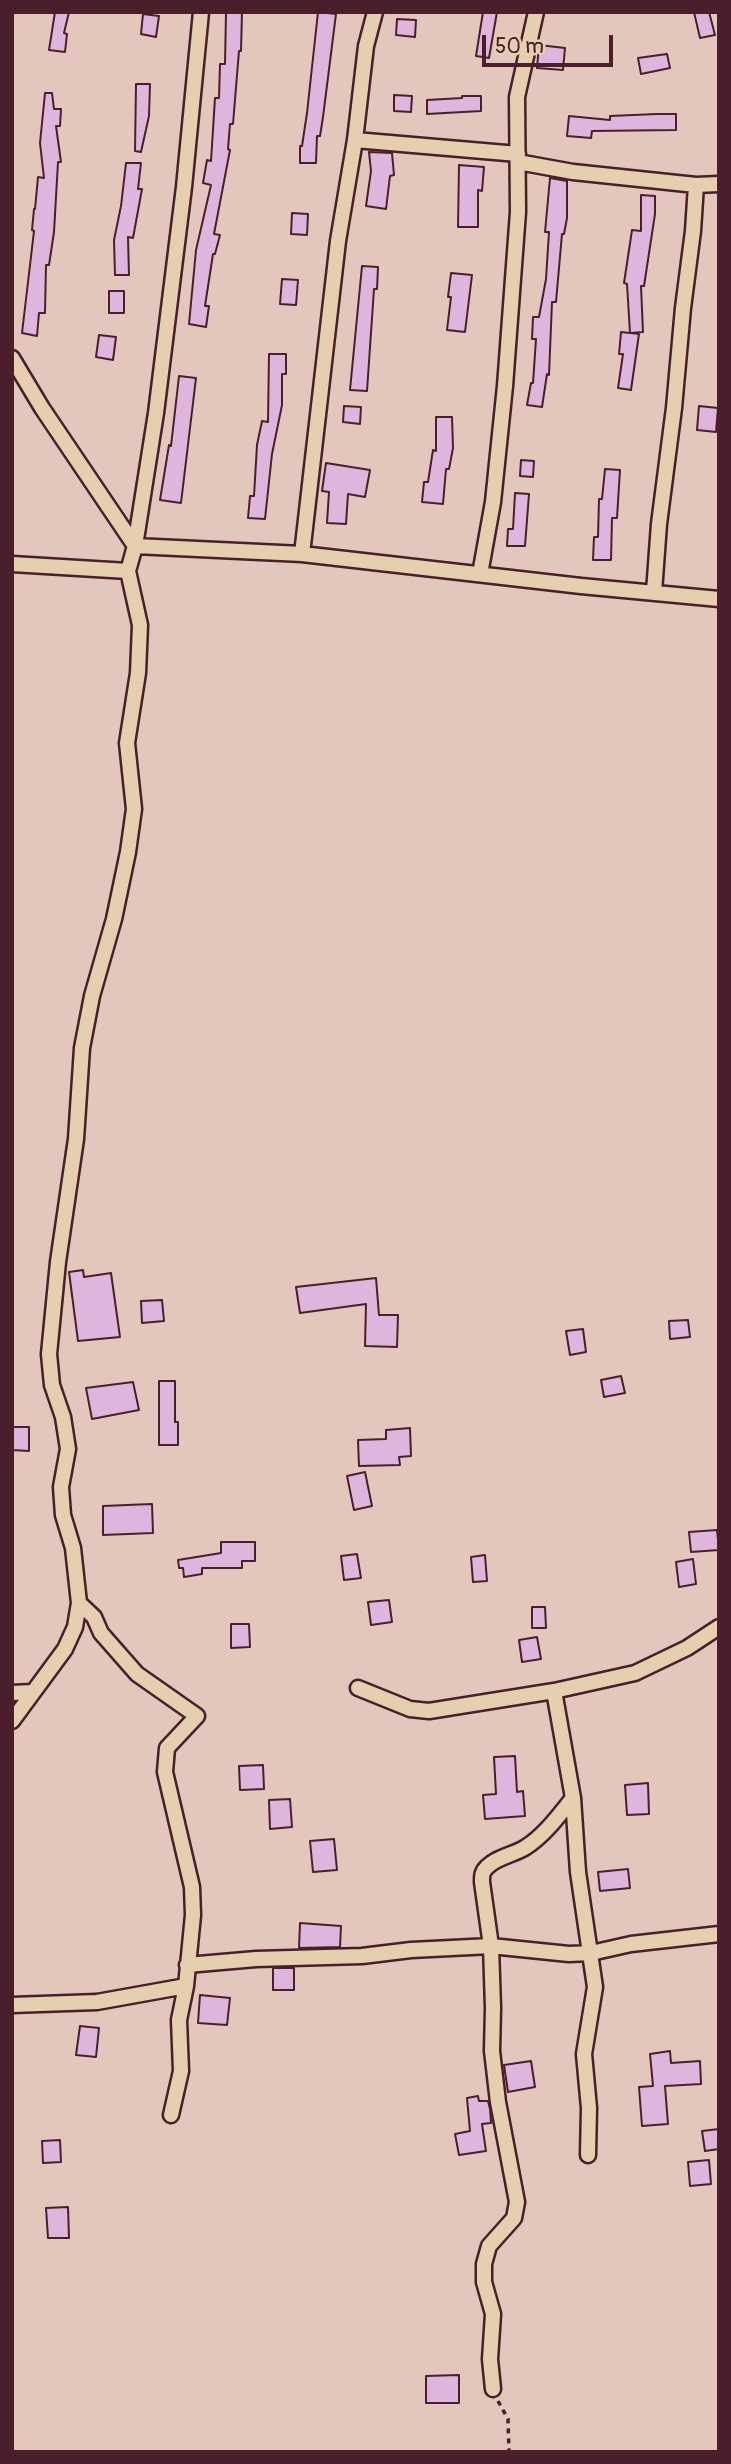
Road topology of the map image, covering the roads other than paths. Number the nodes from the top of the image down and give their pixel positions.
1 (201, 12) edge
2 (375, 12) edge
3 (536, 12) edge
4 (355, 140) junction
5 (518, 158) junction
6 (719, 184) edge
7 (696, 185) junction
8 (12, 358) edge
9 (135, 547) junction
10 (302, 554) junction
11 (12, 564) edge
12 (128, 571) junction
13 (480, 574) junction
14 (654, 592) junction
15 (719, 599) edge
16 (79, 1604) junction
17 (719, 1627) edge
18 (358, 1688) dead end
19 (554, 1691) junction
20 (32, 1692) junction
21 (12, 1693) edge
22 (12, 1721) edge
23 (573, 1798) junction
24 (719, 1934) edge
25 (491, 1946) junction
26 (591, 1953) junction
27 (187, 1965) junction
28 (186, 1986) junction
29 (12, 2005) edge
30 (171, 2115) dead end
31 (588, 2155) dead end
32 (493, 2389) road end

1 - 9 street
2 - 4 street
3 - 5 street
4 - 5 street
4 - 10 street
5 - 7 street
5 - 13 street
6 - 7 street
7 - 14 street
8 - 9 street
9 - 10 street
9 - 12 street
10 - 13 street
11 - 12 street
12 - 16 street
13 - 14 street
14 - 15 street
16 - 20 street
16 - 27 street
17 - 19 street
18 - 19 street
19 - 23 street
20 - 21 street
20 - 22 street
23 - 25 street
23 - 26 street
24 - 26 street
25 - 26 street
25 - 27 street
25 - 32 street
26 - 31 street
27 - 28 street
28 - 29 street
28 - 30 street

